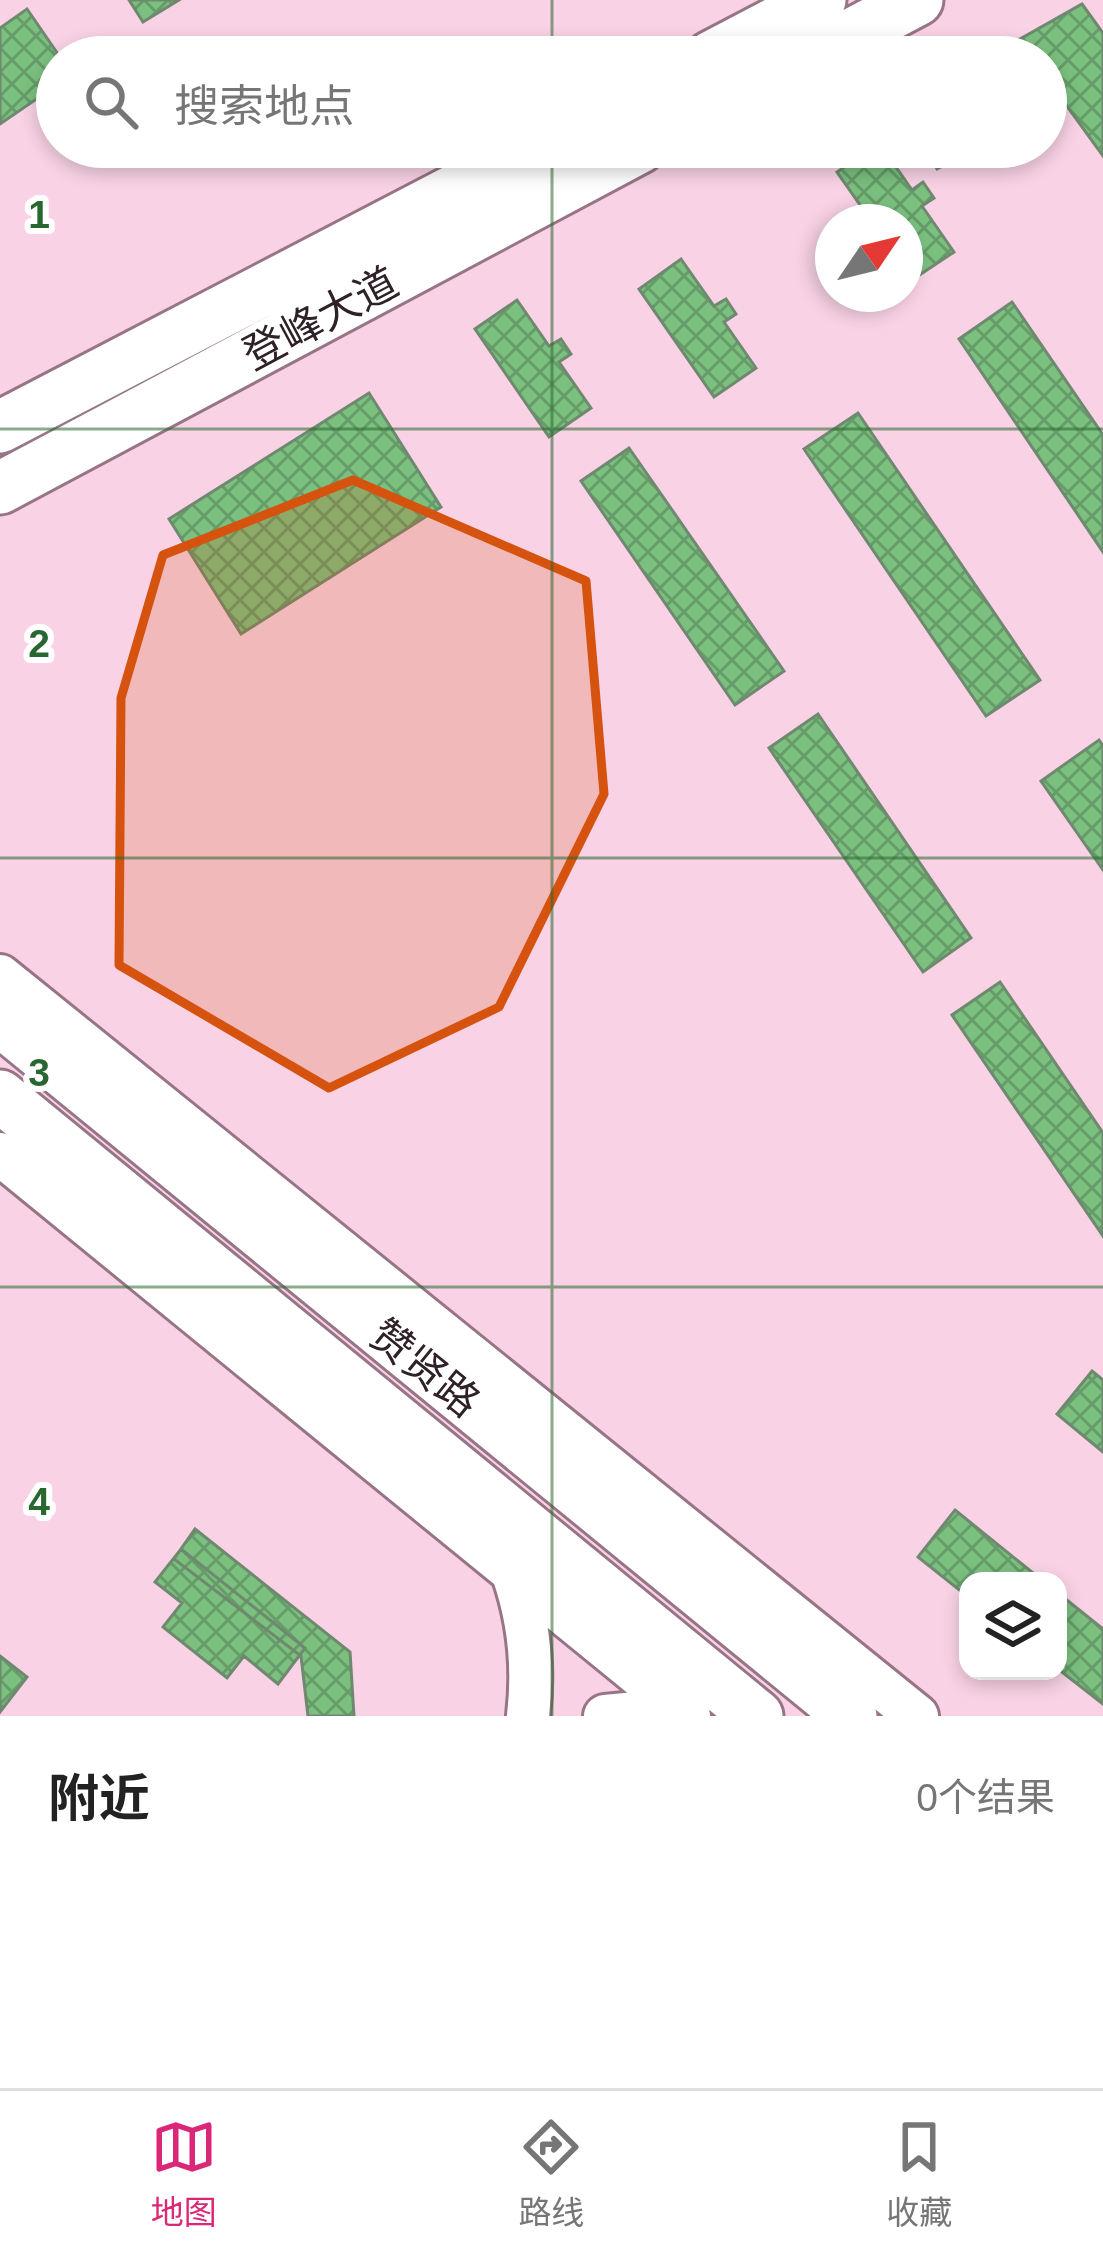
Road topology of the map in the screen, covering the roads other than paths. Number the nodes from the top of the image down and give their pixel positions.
1 (820, 0) edge
2 (917, 0) edge
3 (751, 36) edge
4 (849, 36) edge
5 (498, 168) edge
6 (601, 168) edge
7 (0, 427) edge
8 (0, 488) edge
9 (0, 976) edge
10 (0, 1020) edge
11 (0, 1096) edge
12 (0, 1154) edge
13 (512, 1571) junction
14 (688, 1715) edge
15 (528, 1716) edge
16 (605, 1716) edge
17 (757, 1716) edge
18 (851, 1716) edge
19 (917, 1716) edge

1 - 3 main road
2 - 4 main road
5 - 7 main road, 登峰大道
6 - 8 main road, 登峰大道
9 - 19 street
10 - 18 main road, 赞贤路
11 - 17 main road, 赞贤路
12 - 13 street
13 - 14 street
13 - 15 street
14 - 16 street

